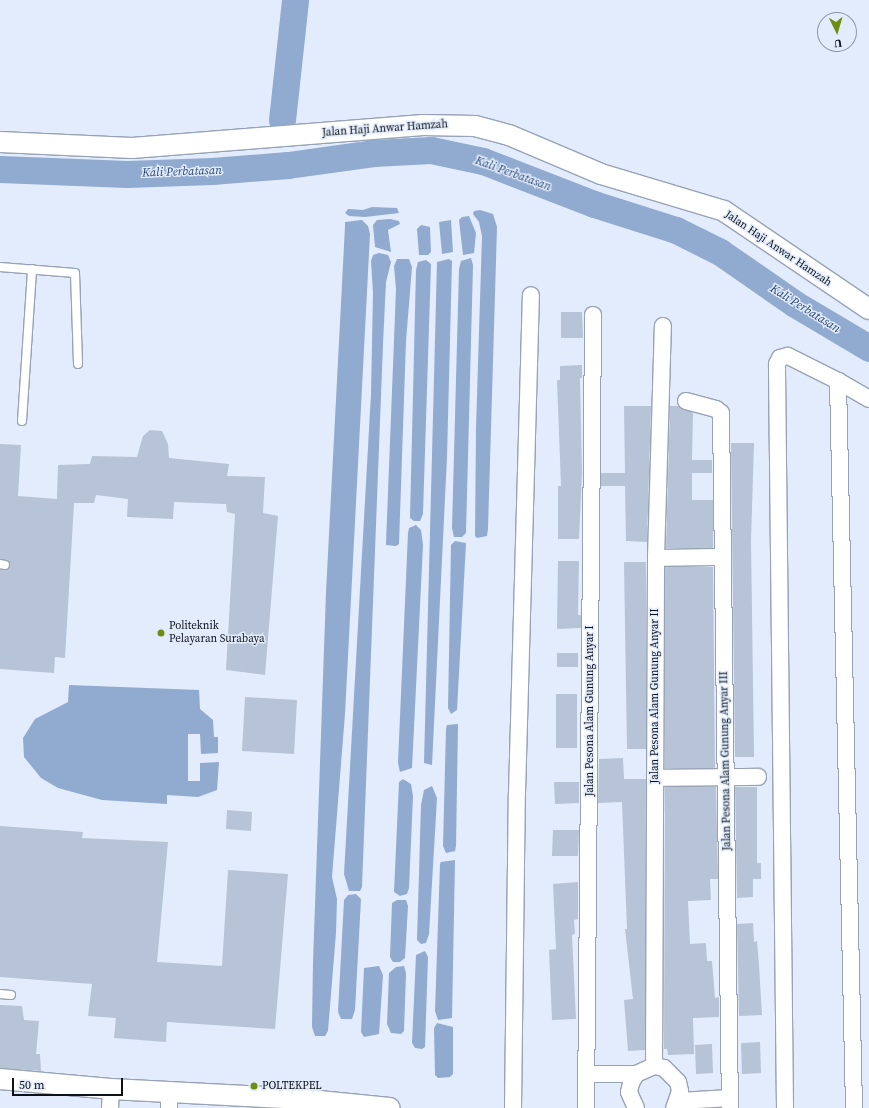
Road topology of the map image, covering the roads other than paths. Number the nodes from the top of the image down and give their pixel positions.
1 (0, 142) edge
2 (0, 267) edge
3 (32, 269) junction
4 (531, 295) dead end
5 (869, 309) edge
6 (593, 315) dead end
7 (663, 326) dead end
8 (78, 364) dead end
9 (838, 381) junction
10 (869, 398) edge
11 (686, 401) dead end
12 (22, 421) dead end
13 (721, 557) junction
14 (656, 558) junction
15 (726, 777) junction
16 (758, 777) dead end
17 (655, 778) junction
18 (0, 994) edge
19 (11, 995) dead end
20 (654, 1066) junction
21 (588, 1074) junction
22 (636, 1074) junction
23 (0, 1079) edge
24 (110, 1098) edge
25 (169, 1100) edge
26 (730, 1103) edge
27 (299, 1104) edge
28 (676, 1105) edge
29 (390, 1108) edge
30 (513, 1108) edge
31 (586, 1108) edge
32 (636, 1108) edge
33 (785, 1108) edge
34 (854, 1108) edge

1 - 5 street, Jalan Haji Anwar Hamzah
2 - 3 lane
3 - 8 lane
3 - 12 lane
4 - 30 street
6 - 21 street, Jalan Pesona Alam Gunung Anyar I
7 - 14 street, Jalan Pesona Alam Gunung Anyar II
9 - 10 street
9 - 33 street
9 - 34 street
11 - 13 street, Jalan Pesona Alam Gunung Anyar III
13 - 14 street
13 - 15 street, Jalan Pesona Alam Gunung Anyar III
14 - 17 street, Jalan Pesona Alam Gunung Anyar II
15 - 16 street
15 - 17 street
15 - 26 street, Jalan Pesona Alam Gunung Anyar III
17 - 20 street, Jalan Pesona Alam Gunung Anyar II
18 - 19 lane
20 - 22 street
20 - 28 street
21 - 22 street
21 - 31 street, Jalan Pesona Alam Gunung Anyar I
22 - 32 street
23 - 24 street
24 - 25 street
25 - 27 street
26 - 28 street
27 - 29 street

